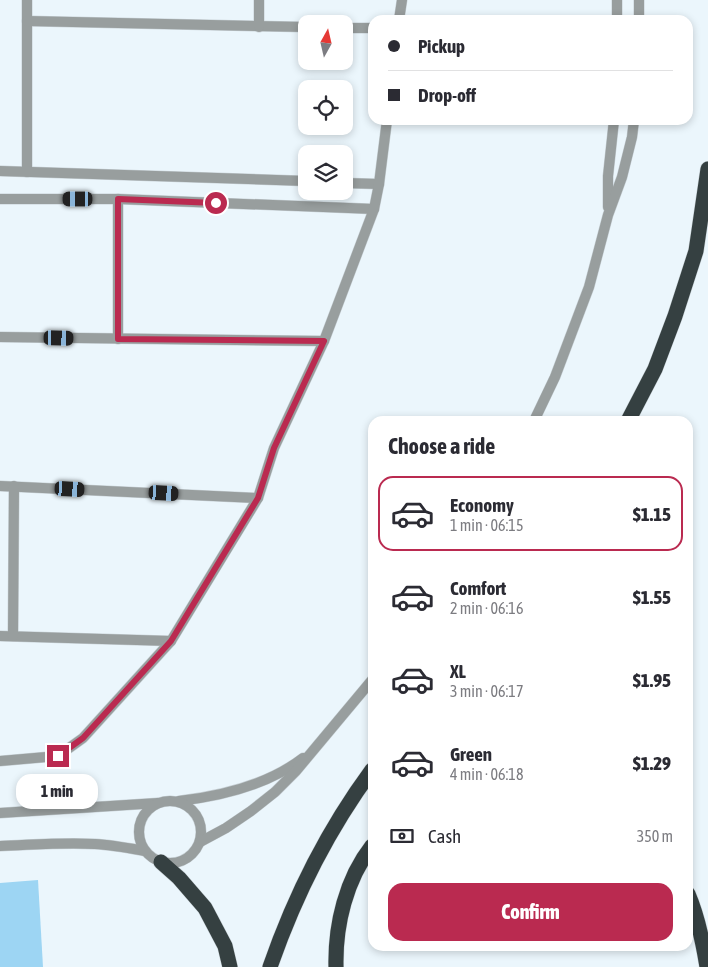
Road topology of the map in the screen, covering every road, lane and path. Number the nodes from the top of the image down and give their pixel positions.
1 (26, 0) edge
2 (259, 0) edge
3 (402, 0) edge
4 (617, 0) edge
5 (639, 0) edge
6 (400, 15) edge
7 (617, 15) edge
8 (639, 15) edge
9 (26, 22) junction
10 (259, 27) junction
11 (298, 27) edge
12 (353, 28) edge
13 (368, 28) edge
14 (386, 125) edge
15 (613, 125) edge
16 (633, 125) edge
17 (708, 169) edge
18 (0, 171) edge
19 (27, 172) junction
20 (298, 181) edge
21 (353, 183) edge
22 (379, 184) junction
23 (0, 199) edge
24 (118, 199) junction
25 (374, 209) junction
26 (608, 215) junction
27 (0, 337) edge
28 (118, 339) junction
29 (324, 341) junction
30 (536, 416) edge
31 (631, 416) edge
32 (0, 486) edge
33 (14, 486) junction
34 (258, 498) junction
35 (0, 636) edge
36 (13, 636) junction
37 (171, 641) junction
38 (368, 685) edge
39 (316, 749) junction
40 (0, 762) edge
41 (368, 776) edge
42 (178, 802) junction
43 (158, 803) junction
44 (0, 813) edge
45 (200, 842) junction
46 (0, 846) edge
47 (145, 851) junction
48 (368, 853) edge
49 (161, 862) junction
50 (693, 907) edge
51 (230, 967) edge
52 (270, 967) edge
53 (336, 967) edge
54 (707, 967) edge

1 - 9 street
2 - 10 street
3 - 6 street
4 - 7 street
5 - 8 street
9 - 10 street
9 - 19 street
10 - 11 street
12 - 13 street
14 - 22 street
15 - 26 street
16 - 26 street
17 - 31 highway
18 - 19 street
19 - 20 street
21 - 22 street
22 - 25 street
23 - 24 street
24 - 25 street
24 - 28 street
25 - 29 street
26 - 30 street
27 - 28 street
28 - 29 street
29 - 34 street
32 - 33 street
33 - 34 street
33 - 36 street
34 - 37 street
35 - 36 street
36 - 37 street
37 - 40 street
38 - 39 street
39 - 42 street
39 - 45 street
41 - 52 highway
42 - 43 street
42 - 45 street
43 - 44 street
43 - 47 street
45 - 49 street
46 - 47 street
47 - 49 street
48 - 53 highway
49 - 51 highway
50 - 54 highway

